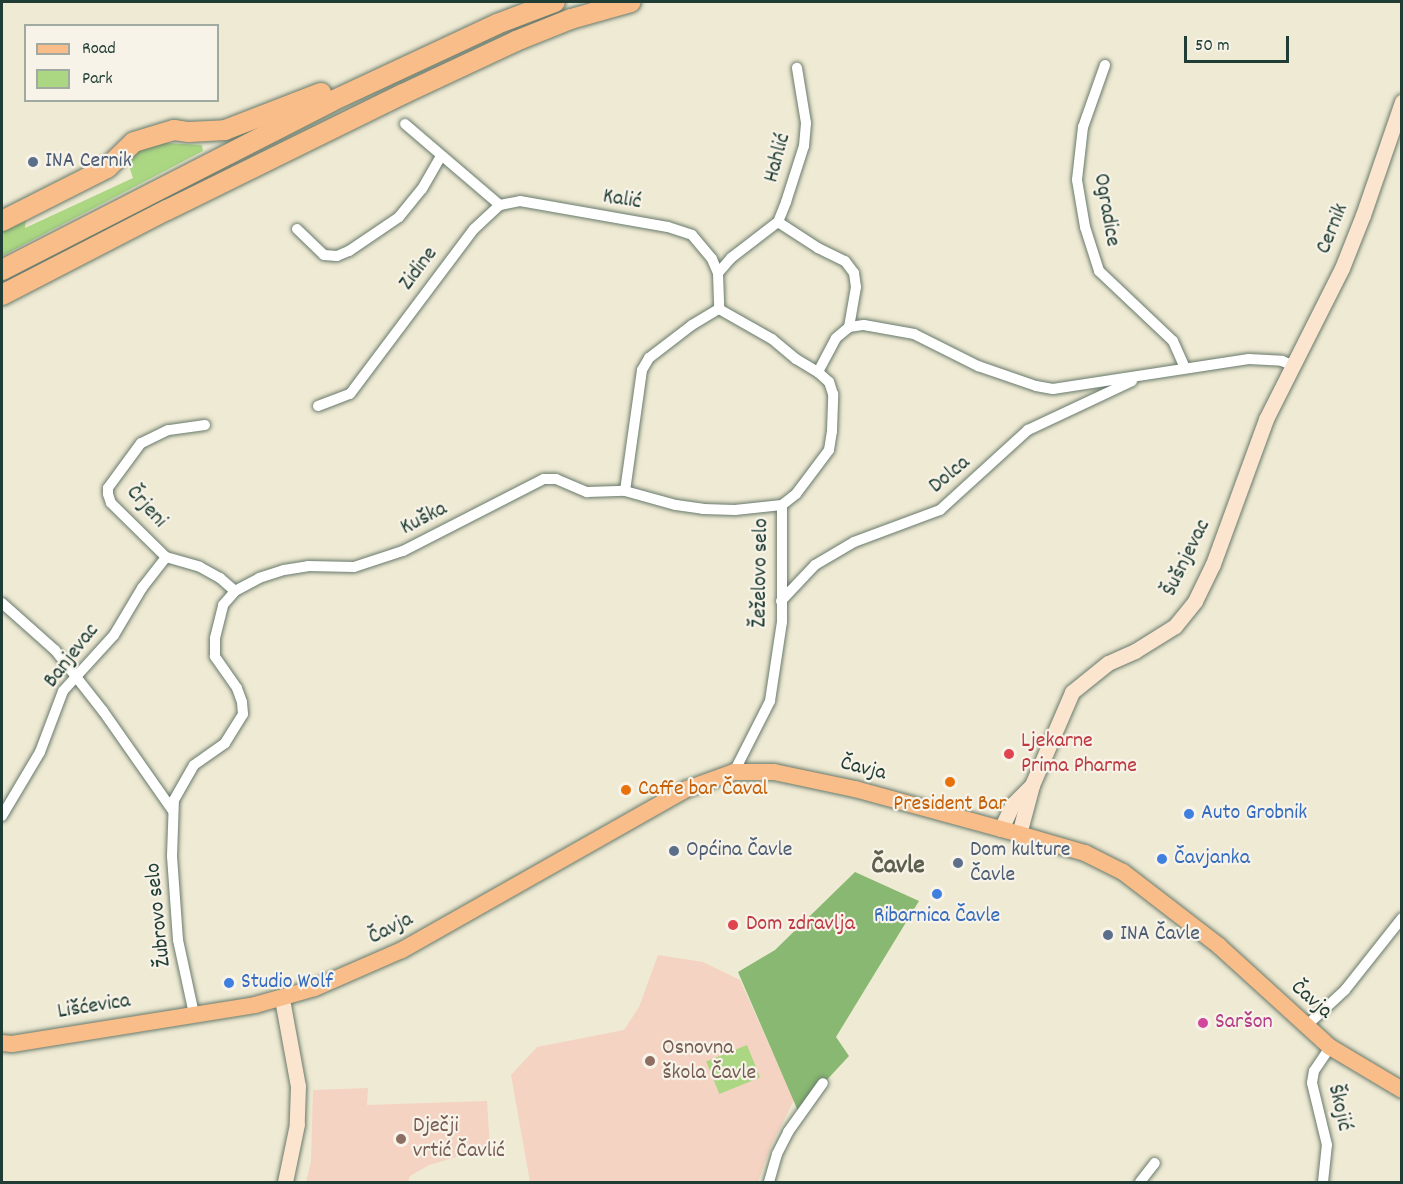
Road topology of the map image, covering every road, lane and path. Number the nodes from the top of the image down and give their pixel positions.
1 (537, 2) edge
2 (555, 2) edge
3 (631, 2) edge
4 (1105, 65) dead end
5 (797, 68) dead end
6 (1401, 104) edge
7 (405, 124) dead end
8 (323, 133) junction
9 (441, 156) junction
10 (500, 205) junction
11 (2, 221) edge
12 (778, 222) junction
13 (297, 229) dead end
14 (2, 270) edge
15 (718, 273) junction
16 (2, 295) edge
17 (2, 309) edge
18 (719, 309) junction
19 (849, 327) junction
20 (1292, 365) junction
21 (1185, 368) junction
22 (818, 372) junction
23 (1144, 375) junction
24 (318, 406) dead end
25 (205, 425) dead end
26 (625, 491) junction
27 (782, 505) junction
28 (165, 557) junction
29 (235, 591) junction
30 (781, 601) junction
31 (2, 603) edge
32 (76, 677) junction
33 (734, 772) junction
34 (1032, 785) junction
35 (174, 811) junction
36 (2, 816) edge
37 (1001, 829) junction
38 (1019, 834) junction
39 (1401, 918) edge
40 (282, 999) junction
41 (194, 1014) junction
42 (1306, 1026) junction
43 (2, 1043) edge
44 (1330, 1047) junction
45 (823, 1083) dead end
46 (1401, 1090) edge
47 (1155, 1163) dead end
48 (285, 1182) edge
49 (769, 1182) edge
50 (1140, 1182) edge
51 (1323, 1182) edge

1 - 11 highway
2 - 14 highway
3 - 8 highway
4 - 21 street, Ogradice
5 - 12 street, Hahlić
6 - 20 street, Cernik
7 - 9 street
8 - 16 highway
8 - 17 highway
9 - 10 street
9 - 13 street
10 - 15 street, Kalić
10 - 24 street, Zidine
12 - 15 street
12 - 19 street
15 - 18 street, Kalić
18 - 22 street
18 - 26 street
19 - 22 street
19 - 23 street
20 - 21 street
20 - 34 street, Šušnjevac
21 - 23 street
22 - 27 street, Žeželovo selo
23 - 30 street, Dolca
25 - 28 street, Črjeni
26 - 27 street, Kuška
26 - 29 street, Kuška
27 - 30 street, Žeželovo selo
28 - 29 street, Črjeni
28 - 32 street, Banjevac
29 - 35 street, Žubrovo selo
30 - 33 street, Žeželovo selo
31 - 32 street
32 - 35 street
32 - 36 street, Banjevac
33 - 37 main road, Čavja
33 - 40 main road, Čavja
34 - 37 street, Šušnjevac
34 - 38 street, Šušnjevac
35 - 41 street, Žubrovo selo
37 - 38 main road, Čavja
38 - 42 main road, Čavja
39 - 42 street
40 - 41 main road, Čavja
40 - 48 street
41 - 43 main road, Lišćevica
42 - 44 main road, Čavja
44 - 46 main road, Čavja
44 - 51 street, Škojić
45 - 49 street
47 - 50 street

